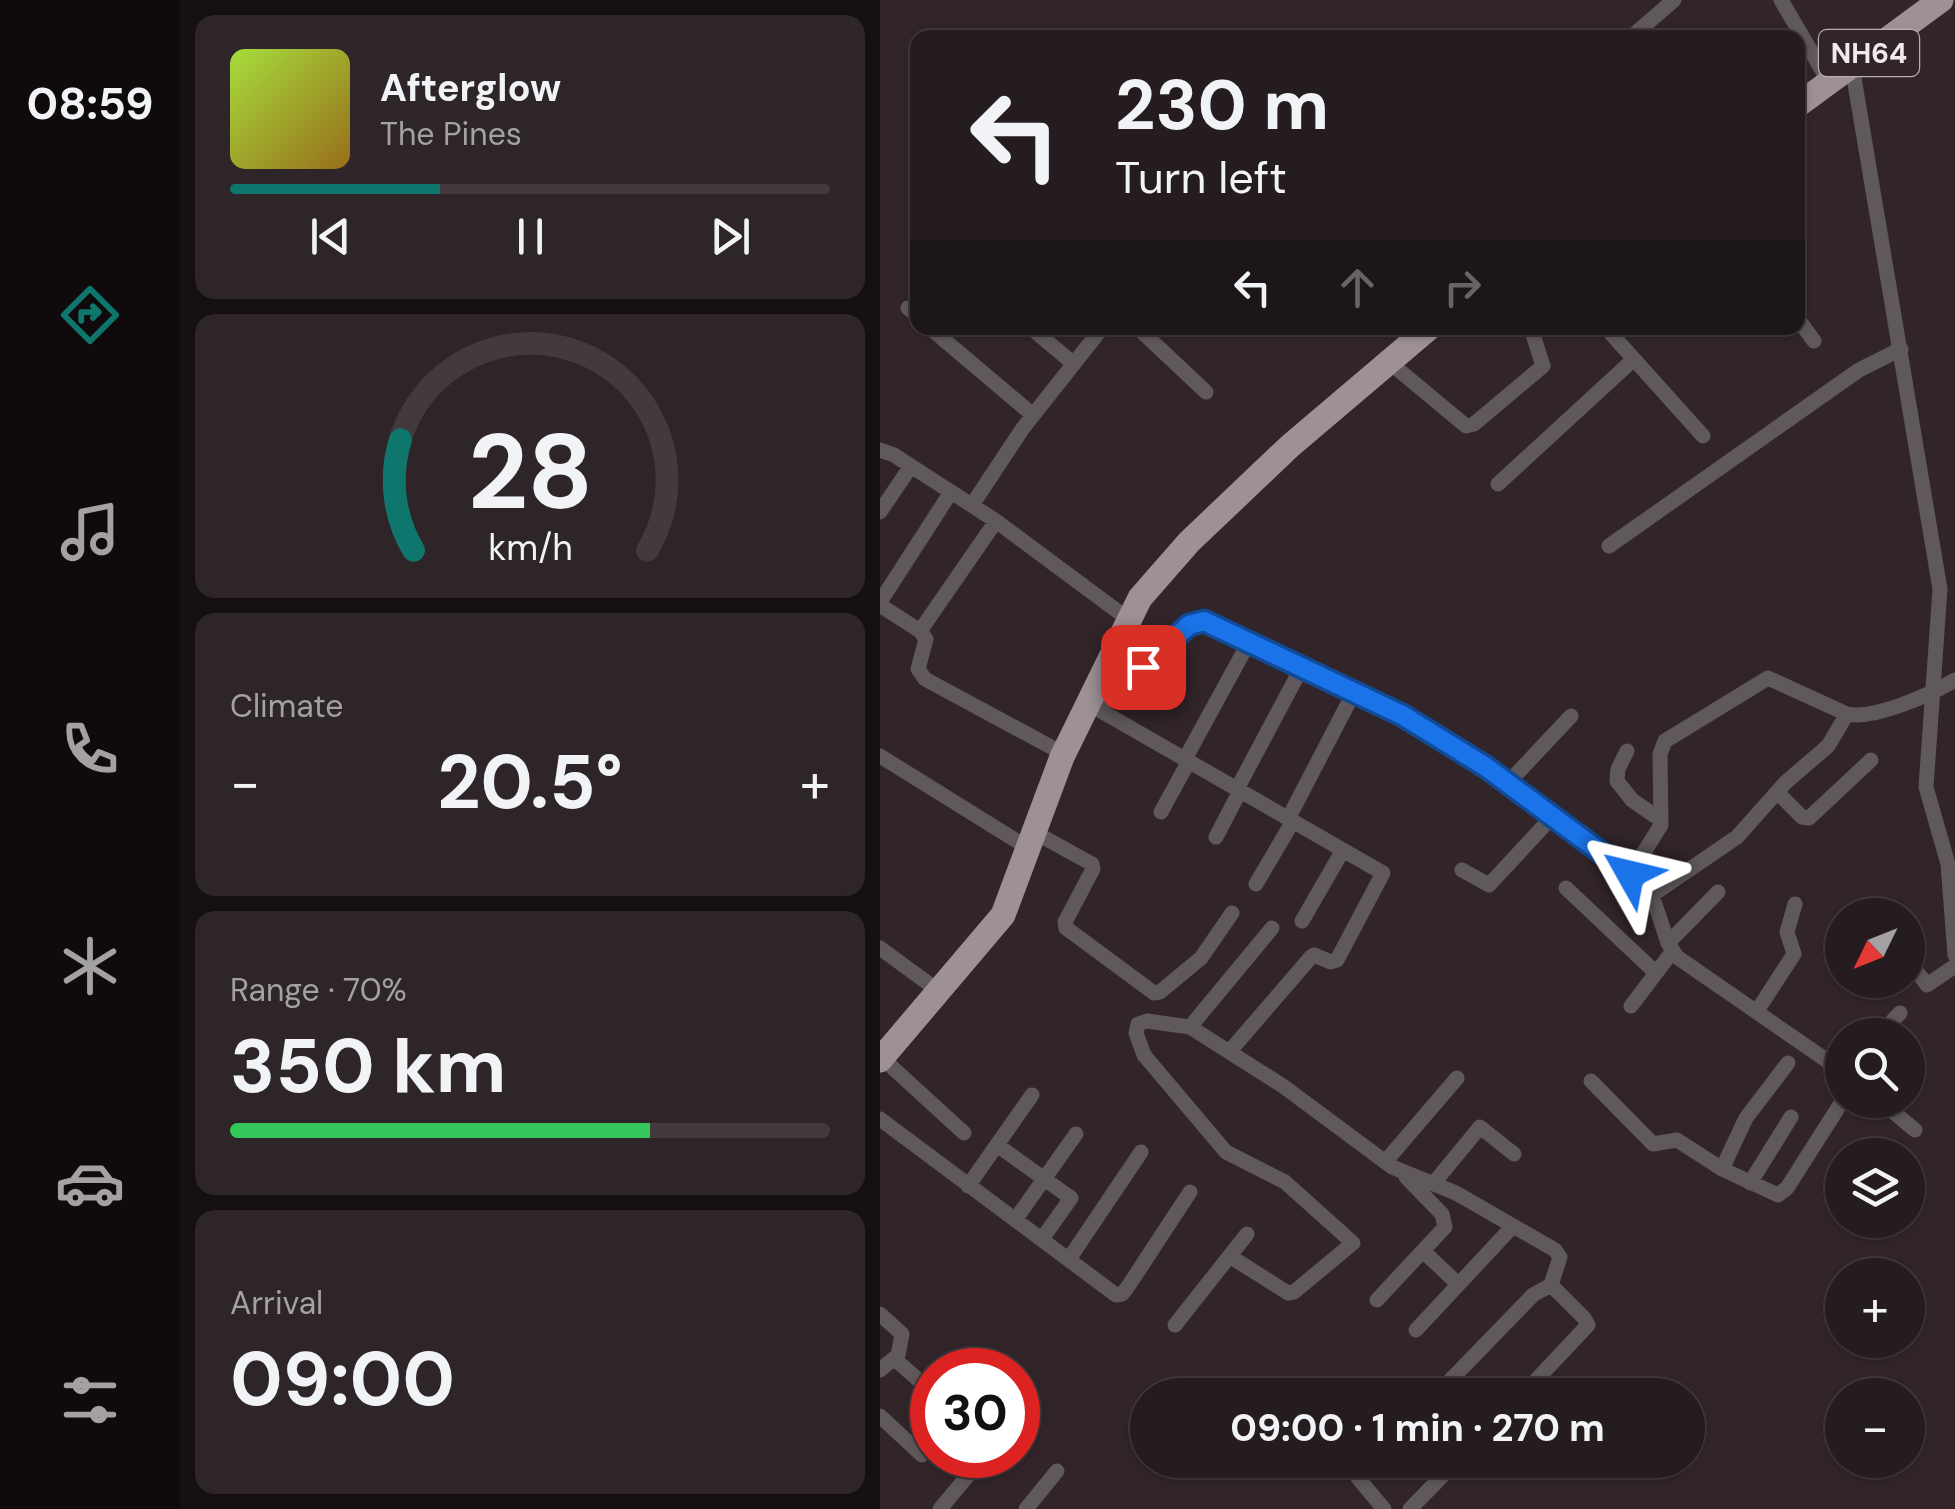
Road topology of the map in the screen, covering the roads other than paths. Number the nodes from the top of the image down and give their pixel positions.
1 (1674, 0) edge
2 (1782, 0) edge
3 (1941, 0) edge
4 (1639, 30) edge
5 (1799, 30) edge
6 (1805, 40) edge
7 (1852, 66) junction
8 (1829, 82) junction
9 (1805, 100) edge
10 (1805, 329) edge
11 (938, 335) edge
12 (1039, 335) edge
13 (1097, 335) edge
14 (1145, 335) edge
15 (1421, 335) edge
16 (1533, 335) edge
17 (1612, 335) edge
18 (1814, 341) dead end
19 (1901, 348) junction
20 (1634, 359) junction
21 (1388, 362) junction
22 (1074, 364) junction
23 (1206, 392) dead end
24 (1033, 415) junction
25 (1704, 436) dead end
26 (880, 450) edge
27 (910, 466) junction
28 (1498, 484) dead end
29 (952, 492) junction
30 (972, 506) junction
31 (880, 512) edge
32 (996, 521) junction
33 (1609, 546) dead end
34 (880, 604) edge
35 (1955, 617) edge
36 (1128, 619) junction
37 (1938, 624) junction
38 (920, 632) junction
39 (1249, 642) junction
40 (1302, 668) junction
41 (1955, 680) edge
42 (1354, 692) junction
43 (1932, 694) junction
44 (1093, 706) junction
45 (1847, 714) junction
46 (1572, 716) dead end
47 (1627, 751) dead end
48 (1064, 754) junction
49 (880, 756) edge
50 (1187, 760) junction
51 (1870, 760) dead end
52 (1508, 783) junction
53 (1239, 790) junction
54 (1777, 792) junction
55 (1161, 812) dead end
56 (1553, 816) junction
57 (1291, 820) junction
58 (1661, 820) junction
59 (1216, 836) dead end
60 (1031, 840) junction
61 (1343, 850) junction
62 (1462, 870) dead end
63 (1630, 874) junction
64 (1256, 884) dead end
65 (1566, 888) dead end
66 (1718, 892) dead end
67 (1652, 895) junction
68 (1795, 904) dead end
69 (1232, 914) dead end
70 (1302, 920) dead end
71 (1272, 928) dead end
72 (880, 948) edge
73 (1670, 948) junction
74 (1955, 955) edge
75 (1955, 966) edge
76 (1656, 973) junction
77 (1925, 984) edge
78 (940, 992) junction
79 (1631, 1006) dead end
80 (1757, 1012) junction
81 (1900, 1013) dead end
82 (1895, 1018) edge
83 (1190, 1027) junction
84 (1230, 1051) junction
85 (1825, 1058) edge
86 (881, 1059) edge
87 (1788, 1063) dead end
88 (1456, 1078) dead end
89 (1591, 1081) dead end
90 (1032, 1094) dead end
91 (1791, 1117) dead end
92 (1831, 1118) edge
93 (1900, 1118) edge
94 (880, 1119) edge
95 (1915, 1130) dead end
96 (964, 1134) dead end
97 (1076, 1134) dead end
98 (996, 1145) junction
99 (1141, 1152) dead end
100 (1514, 1154) dead end
101 (1385, 1162) junction
102 (1722, 1169) junction
103 (1402, 1173) junction
104 (1046, 1177) junction
105 (1750, 1183) junction
106 (1433, 1184) junction
107 (968, 1186) junction
108 (1190, 1192) dead end
109 (1015, 1220) junction
110 (1513, 1226) junction
111 (1247, 1234) dead end
112 (1042, 1239) junction
113 (1422, 1251) junction
114 (1231, 1256) junction
115 (1070, 1259) junction
116 (1458, 1284) junction
117 (1551, 1285) junction
118 (1377, 1300) dead end
119 (880, 1314) edge
120 (1175, 1325) dead end
121 (1416, 1330) dead end
122 (897, 1356) junction
123 (880, 1370) edge
124 (910, 1372) edge
125 (1452, 1378) edge
126 (1538, 1378) edge
127 (880, 1416) edge
128 (910, 1444) edge
129 (1057, 1471) dead end
130 (966, 1478) edge
131 (1358, 1478) edge
132 (1440, 1478) edge
133 (940, 1509) edge
134 (1026, 1509) edge
135 (1384, 1509) edge
136 (1410, 1509) edge

1 - 4 street
2 - 5 street
3 - 7 highway, NH64
6 - 8 street
7 - 8 highway, NH64
7 - 19 street
8 - 9 highway, NH64
10 - 18 street
11 - 24 street
12 - 22 street
13 - 22 street
14 - 23 street
15 - 21 highway
16 - 21 street
17 - 20 street
19 - 33 street
19 - 37 street
20 - 25 street
20 - 28 street
21 - 36 highway
22 - 24 street
24 - 30 street
26 - 27 street
27 - 29 street
27 - 31 street
29 - 30 street
29 - 34 street
30 - 32 street
32 - 36 street
32 - 38 street
34 - 38 street
35 - 37 street
36 - 44 highway
37 - 43 street
38 - 48 street
39 - 40 street
39 - 44 street
39 - 50 street
40 - 42 street
40 - 53 street
41 - 43 street
42 - 52 street
42 - 57 street
43 - 45 street
43 - 74 street
44 - 48 highway
44 - 50 street
45 - 54 street
45 - 58 street
46 - 52 street
47 - 58 street
48 - 60 highway
49 - 60 street
50 - 53 street
50 - 55 street
51 - 54 street
52 - 56 street
53 - 57 street
53 - 59 street
54 - 67 street
56 - 62 street
56 - 63 street
57 - 61 street
57 - 64 street
58 - 63 street
60 - 69 street
60 - 78 highway
61 - 70 street
61 - 84 street
63 - 67 street
65 - 76 street
66 - 73 street
67 - 73 street
68 - 80 street
71 - 83 street
72 - 78 street
73 - 76 street
73 - 80 street
75 - 77 street
76 - 79 street
78 - 86 highway
80 - 85 street
81 - 82 street
83 - 84 street
83 - 114 street
84 - 101 street
86 - 96 street
87 - 102 street
88 - 101 street
89 - 102 street
90 - 98 street
91 - 105 street
92 - 105 street
93 - 95 street
94 - 107 street
97 - 104 street
98 - 104 street
98 - 107 street
99 - 115 street
100 - 106 street
101 - 103 street
102 - 105 street
103 - 106 street
103 - 113 street
104 - 109 street
104 - 112 street
106 - 110 street
107 - 109 street
108 - 115 street
109 - 112 street
110 - 116 street
110 - 117 street
111 - 114 street
112 - 115 street
113 - 116 street
113 - 118 street
114 - 120 street
116 - 121 street
117 - 125 street
117 - 126 street
119 - 122 street
122 - 123 street
122 - 124 street
127 - 128 street
129 - 134 street
130 - 133 street
131 - 135 street
132 - 136 street

